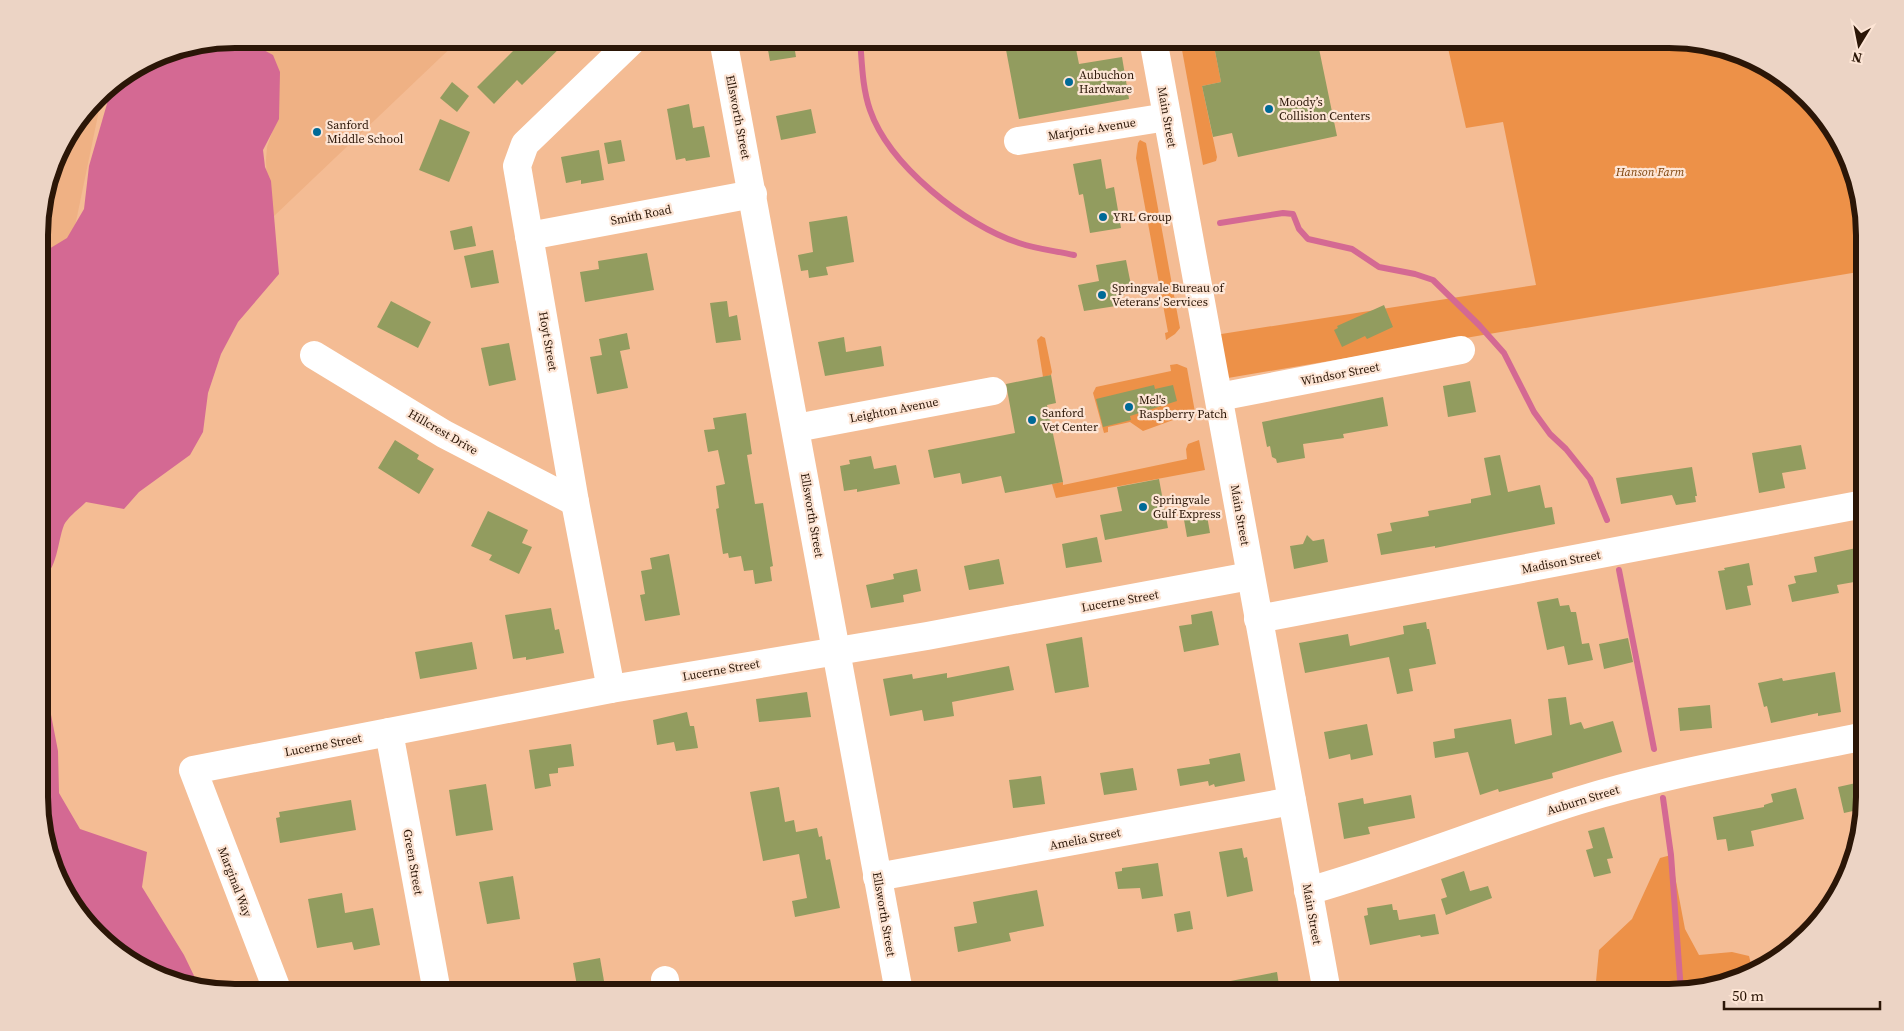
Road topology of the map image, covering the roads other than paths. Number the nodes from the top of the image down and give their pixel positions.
1 (625, 48) edge
2 (725, 48) edge
3 (1154, 48) edge
4 (1167, 117) junction
5 (1018, 141) dead end
6 (753, 194) junction
7 (529, 236) junction
8 (1461, 350) dead end
9 (314, 355) dead end
10 (993, 391) dead end
11 (1219, 397) junction
12 (796, 428) junction
13 (575, 502) junction
14 (1856, 506) edge
15 (1250, 576) junction
16 (1258, 619) junction
17 (836, 650) junction
18 (611, 689) junction
19 (389, 732) junction
20 (1856, 738) edge
21 (193, 770) joint
22 (1292, 800) junction
23 (877, 877) junction
24 (1308, 891) junction
25 (275, 984) edge
26 (436, 984) edge
27 (897, 984) edge
28 (1325, 984) edge

1 - 7 street, Hoyt Street
2 - 6 street, Ellsworth Street
3 - 4 street, Main Street
4 - 5 street, Marjorie Avenue
4 - 11 street, Main Street
6 - 7 street, Smith Road
6 - 12 street, Ellsworth Street
7 - 13 street, Hoyt Street
8 - 11 street, Windsor Street
9 - 13 street, Hillcrest Drive
10 - 12 street, Leighton Avenue
11 - 15 street, Main Street
12 - 17 street, Ellsworth Street
13 - 18 street, Hoyt Street
14 - 16 street, Madison Street
15 - 16 street, Main Street
15 - 17 street, Lucerne Street
16 - 22 street, Main Street
17 - 18 street, Lucerne Street
17 - 23 street, Ellsworth Street
18 - 19 street, Lucerne Street
19 - 21 street, Lucerne Street
19 - 26 street, Green Street
20 - 24 street, Auburn Street
21 - 25 street, Marginal Way
22 - 23 street, Amelia Street
22 - 24 street, Main Street
23 - 27 street, Ellsworth Street
24 - 28 street, Main Street

